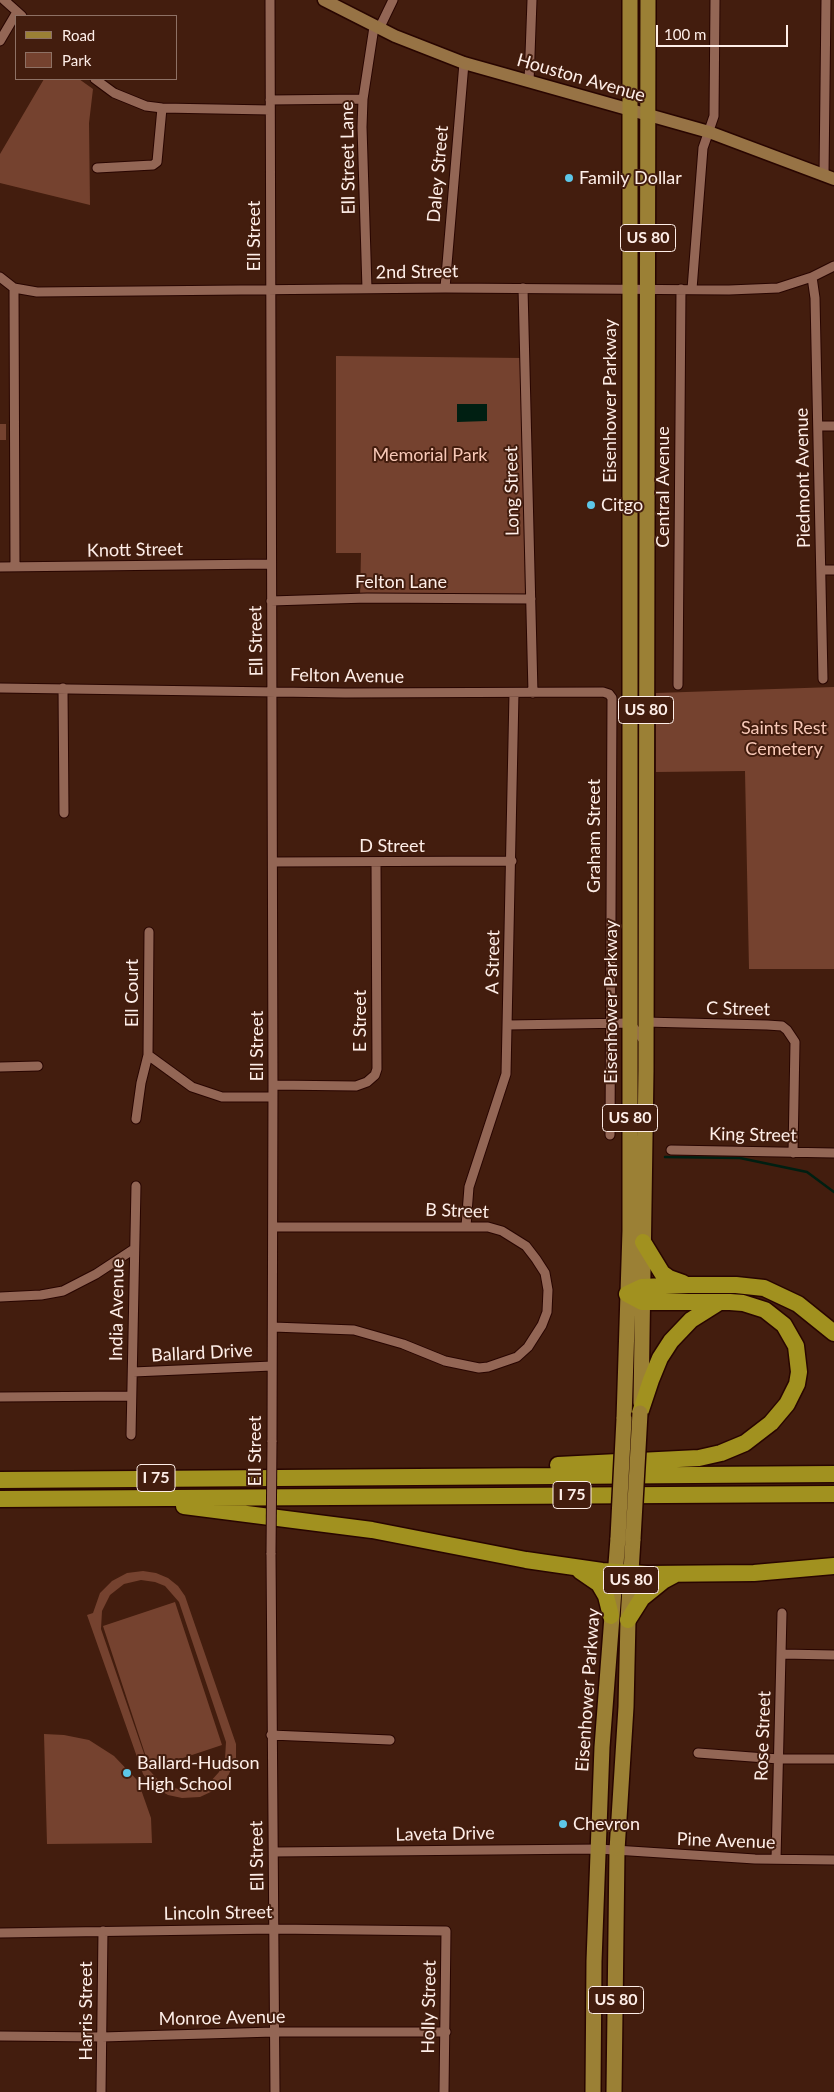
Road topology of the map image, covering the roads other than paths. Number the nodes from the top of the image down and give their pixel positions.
1 (4, 0) edge
2 (270, 0) edge
3 (324, 0) edge
4 (393, 0) edge
5 (532, 0) edge
6 (630, 0) edge
7 (648, 0) edge
8 (715, 0) edge
9 (826, 0) edge
10 (20, 14) edge
11 (15, 20) edge
12 (377, 28) junction
13 (0, 40) edge
14 (464, 63) junction
15 (96, 80) edge
16 (529, 82) junction
17 (363, 99) junction
18 (270, 100) junction
19 (162, 108) junction
20 (270, 110) junction
21 (630, 110) junction
22 (648, 115) junction
23 (709, 132) junction
24 (97, 168) dead end
25 (829, 177) edge
26 (834, 266) edge
27 (0, 277) edge
28 (812, 277) junction
29 (14, 288) junction
30 (445, 288) junction
31 (523, 288) junction
32 (368, 289) junction
33 (629, 289) junction
34 (648, 289) junction
35 (681, 289) junction
36 (692, 289) junction
37 (270, 290) junction
38 (818, 426) junction
39 (834, 426) edge
40 (271, 564) junction
41 (0, 567) edge
42 (15, 567) junction
43 (821, 570) junction
44 (834, 570) edge
45 (531, 599) junction
46 (272, 600) junction
47 (823, 679) dead end
48 (678, 685) dead end
49 (0, 688) edge
50 (63, 688) junction
51 (273, 690) junction
52 (603, 692) joint
53 (514, 693) junction
54 (533, 693) junction
55 (64, 813) dead end
56 (512, 861) junction
57 (273, 862) junction
58 (376, 862) junction
59 (149, 932) dead end
60 (630, 1006) junction
61 (611, 1024) junction
62 (630, 1024) junction
63 (645, 1024) junction
64 (508, 1025) junction
65 (646, 1042) junction
66 (148, 1055) junction
67 (38, 1066) dead end
68 (0, 1067) edge
69 (273, 1085) junction
70 (273, 1097) junction
71 (136, 1119) dead end
72 (610, 1135) dead end
73 (671, 1150) dead end
74 (793, 1152) junction
75 (834, 1153) edge
76 (136, 1186) dead end
77 (466, 1226) junction
78 (274, 1227) junction
79 (643, 1242) junction
80 (134, 1249) junction
81 (688, 1285) junction
82 (637, 1294) junction
83 (0, 1298) edge
84 (719, 1302) junction
85 (273, 1327) junction
86 (834, 1333) edge
87 (272, 1366) junction
88 (133, 1372) junction
89 (131, 1396) junction
90 (0, 1398) edge
91 (640, 1413) junction
92 (131, 1436) dead end
93 (834, 1474) edge
94 (470, 1475) junction
95 (0, 1480) edge
96 (834, 1494) edge
97 (0, 1499) edge
98 (124, 1499) junction
99 (626, 1539) junction
100 (834, 1566) edge
101 (576, 1569) junction
102 (623, 1572) junction
103 (677, 1574) junction
104 (782, 1613) dead end
105 (611, 1616) junction
106 (628, 1620) junction
107 (782, 1654) junction
108 (834, 1656) edge
109 (272, 1735) junction
110 (390, 1740) dead end
111 (698, 1753) dead end
112 (779, 1759) junction
113 (834, 1759) edge
114 (599, 1849) junction
115 (617, 1850) junction
116 (274, 1852) junction
117 (776, 1859) junction
118 (834, 1860) edge
119 (274, 1929) junction
120 (103, 1931) junction
121 (437, 1931) joint
122 (0, 1933) edge
123 (274, 2032) junction
124 (446, 2032) junction
125 (0, 2036) edge
126 (102, 2037) junction
127 (101, 2092) edge
128 (275, 2092) edge
129 (444, 2092) edge
130 (593, 2092) edge
131 (614, 2092) edge

1 - 10 street
2 - 18 street, Ell Street
3 - 12 street, Houston Avenue
4 - 12 street, Ell Street Lane
5 - 16 street
6 - 21 main road, Eisenhower Parkway / US 80
7 - 22 main road, Eisenhower Parkway / US 80
8 - 23 street
9 - 25 street
11 - 13 street
12 - 14 street, Houston Avenue
12 - 17 street, Ell Street Lane
14 - 16 street, Houston Avenue
14 - 30 street, Daley Street
15 - 19 street
16 - 21 street, Houston Avenue
17 - 18 street
17 - 32 street, Ell Street Lane
18 - 20 street, Ell Street
19 - 20 street
19 - 24 street
20 - 37 street, Ell Street
21 - 22 street, Houston Avenue
21 - 33 main road, Eisenhower Parkway / US 80
22 - 23 street, Houston Avenue
22 - 34 main road, Eisenhower Parkway / US 80
23 - 25 street, Houston Avenue
23 - 36 street
26 - 28 street, 2nd Street
27 - 29 street, 2nd Street
28 - 36 street, 2nd Street
28 - 38 street, Piedmont Avenue
29 - 37 street, 2nd Street
29 - 42 street
30 - 31 street, 2nd Street
30 - 32 street, 2nd Street
31 - 33 street, 2nd Street
31 - 45 street, Long Street
32 - 37 street, 2nd Street
33 - 34 street, 2nd Street
33 - 60 main road, Eisenhower Parkway / US 80
34 - 35 street, 2nd Street
34 - 63 main road, Eisenhower Parkway / US 80
35 - 36 street, 2nd Street
35 - 48 street, Central Avenue
37 - 40 street, Ell Street
38 - 39 street
38 - 43 street, Piedmont Avenue
40 - 42 street, Knott Street
40 - 46 street, Ell Street
41 - 42 street, Knott Street
43 - 44 street
43 - 47 street, Piedmont Avenue
45 - 46 street, Felton Lane
45 - 54 street, Long Street
46 - 51 street, Ell Street
49 - 50 street, Felton Avenue
50 - 51 street, Felton Avenue
50 - 55 street
51 - 53 street, Felton Avenue
51 - 57 street, Ell Street
52 - 54 street, Felton Avenue
52 - 61 street, Graham Street
53 - 54 street, Felton Avenue
53 - 56 street, A Street
56 - 58 street, D Street
56 - 64 street, A Street
57 - 58 street, D Street
57 - 69 street, Ell Street
58 - 69 street, E Street
59 - 66 street, Ell Court
60 - 62 main road, Eisenhower Parkway / US 80
60 - 63 street
61 - 62 street
61 - 64 street
61 - 72 street, Graham Street
62 - 65 street
62 - 82 main road, Eisenhower Parkway / US 80
63 - 65 main road, Eisenhower Parkway / US 80
63 - 74 street, C Street
64 - 77 street, A Street
65 - 79 main road, Eisenhower Parkway / US 80
66 - 70 street
66 - 71 street, Ell Court
67 - 68 street
69 - 70 street, Ell Street
70 - 78 street, Ell Street
73 - 74 street, King Street
74 - 75 street, King Street
76 - 80 street, India Avenue
77 - 78 street, B Street
77 - 85 street, B Street
78 - 85 street, Ell Street
79 - 81 highway
79 - 82 main road, Eisenhower Parkway / US 80
80 - 83 street
80 - 88 street, India Avenue
81 - 82 highway
81 - 86 highway
82 - 84 highway
82 - 91 main road, Eisenhower Parkway / US 80
82 - 99 main road, Eisenhower Parkway / US 80, bridge
84 - 91 highway
84 - 94 highway
85 - 87 street, Ell Street
87 - 88 street, Ballard Drive
87 - 109 street, Ell Street, bridge
88 - 89 street, India Avenue
89 - 90 street
89 - 92 street, India Avenue
91 - 99 main road, Eisenhower Parkway / US 80, bridge
93 - 94 highway, I 75
94 - 95 highway, I 75
96 - 98 highway, I 75
97 - 98 highway, I 75
98 - 101 highway
99 - 102 main road, Eisenhower Parkway / US 80
100 - 103 highway
101 - 102 highway
101 - 105 highway
102 - 103 highway
102 - 105 main road, Eisenhower Parkway / US 80
102 - 106 main road, Eisenhower Parkway / US 80
103 - 106 highway
104 - 107 street, Rose Street
105 - 114 main road, Eisenhower Parkway / US 80
106 - 115 main road, Eisenhower Parkway / US 80
107 - 108 street
107 - 112 street, Rose Street
109 - 110 street
109 - 116 street, Ell Street
111 - 112 street
112 - 113 street
112 - 117 street, Rose Street
114 - 115 street, Laveta Drive
114 - 116 street, Laveta Drive
114 - 130 main road, Eisenhower Parkway / US 80
115 - 117 street, Pine Avenue
115 - 131 main road, Eisenhower Parkway / US 80
116 - 119 street, Ell Street
117 - 118 street, Pine Avenue
119 - 120 street, Lincoln Street
119 - 121 street, Lincoln Street
119 - 123 street, Ell Street
120 - 122 street, Lincoln Street
120 - 126 street, Harris Street
121 - 124 street, Holly Street
123 - 124 street, Monroe Avenue
123 - 126 street, Monroe Avenue
123 - 128 street, Ell Street
124 - 129 street, Holly Street
125 - 126 street, Monroe Avenue
126 - 127 street, Harris Street

